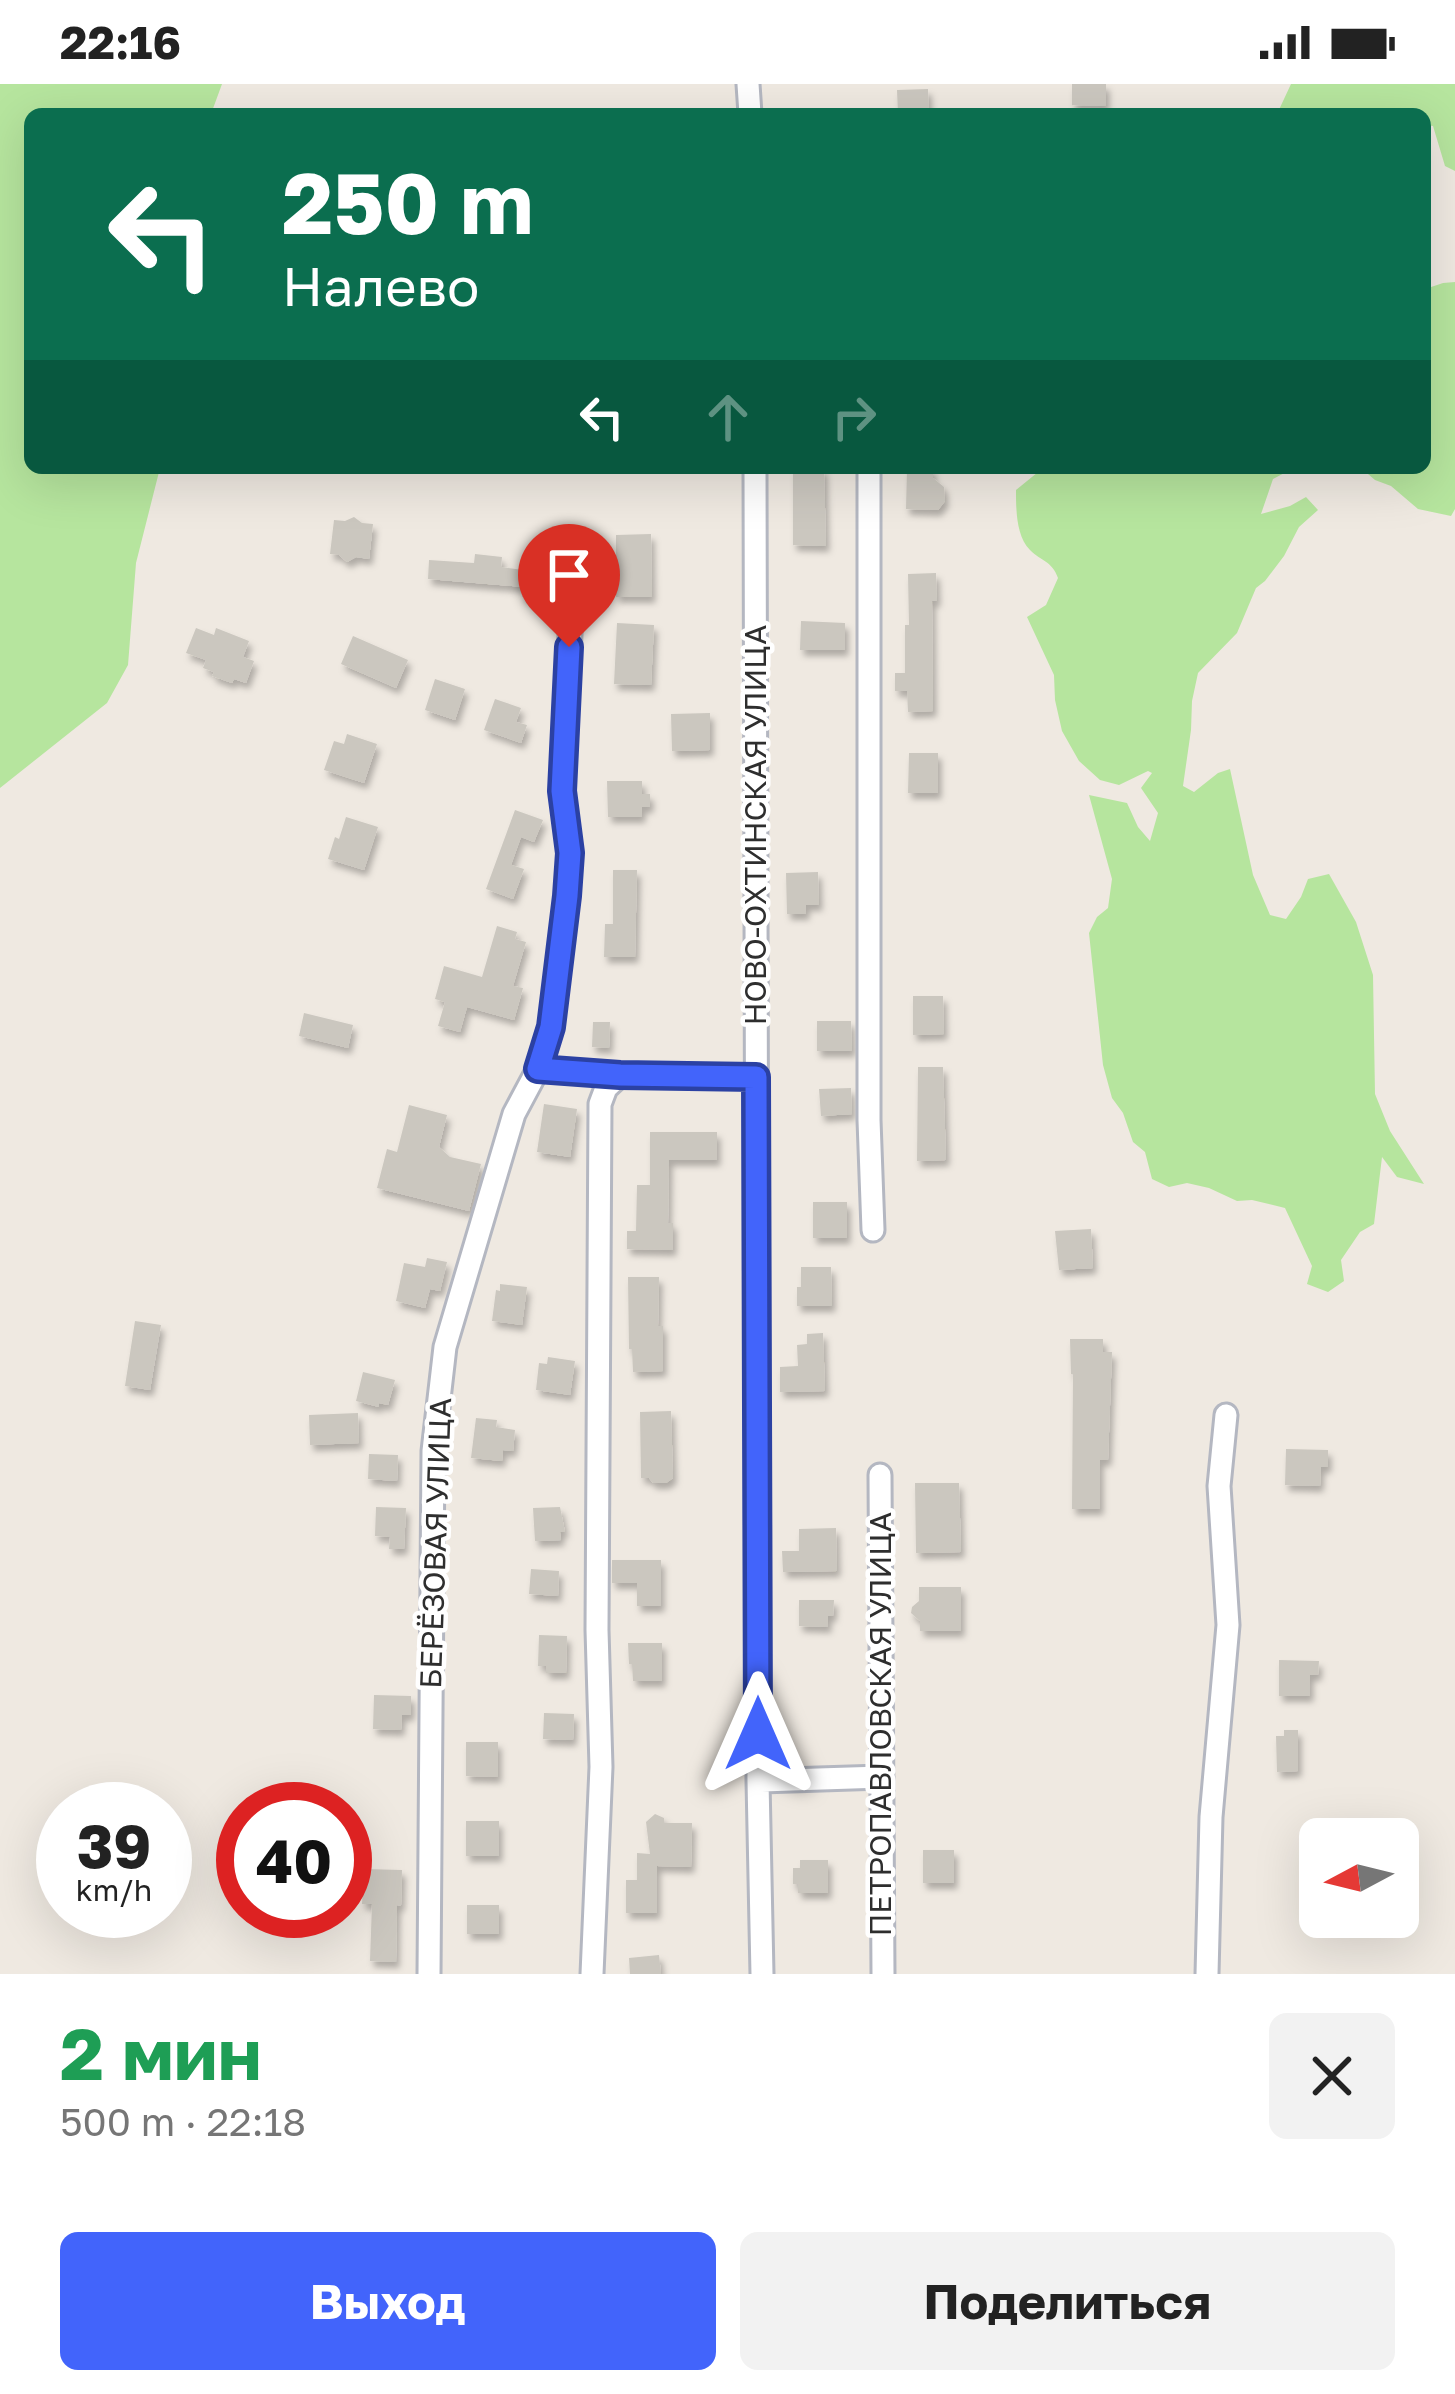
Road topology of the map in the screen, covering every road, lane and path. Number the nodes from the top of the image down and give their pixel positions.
1 (755, 474) edge
2 (869, 474) edge
3 (574, 557) dead end
4 (538, 1069) junction
5 (620, 1075) junction
6 (756, 1077) junction
7 (873, 1230) dead end
8 (1226, 1415) dead end
9 (880, 1475) dead end
10 (881, 1777) junction
11 (758, 1781) junction
12 (429, 1974) edge
13 (592, 1974) edge
14 (762, 1974) edge
15 (883, 1974) edge
16 (1207, 1974) edge

1 - 6 street, НОВО-ОХТИНСКАЯ УЛИЦА
2 - 7 street
3 - 4 street, БЕРЁЗОВАЯ УЛИЦА
4 - 5 street
4 - 12 street, БЕРЁЗОВАЯ УЛИЦА
5 - 6 street
5 - 13 street
6 - 11 street, НОВО-ОХТИНСКАЯ УЛИЦА
8 - 16 street
9 - 10 street, ПЕТРОПАВЛОВСКАЯ УЛИЦА
10 - 11 street
10 - 15 street, ПЕТРОПАВЛОВСКАЯ УЛИЦА
11 - 14 street, НОВО-ОХТИНСКАЯ УЛИЦА

